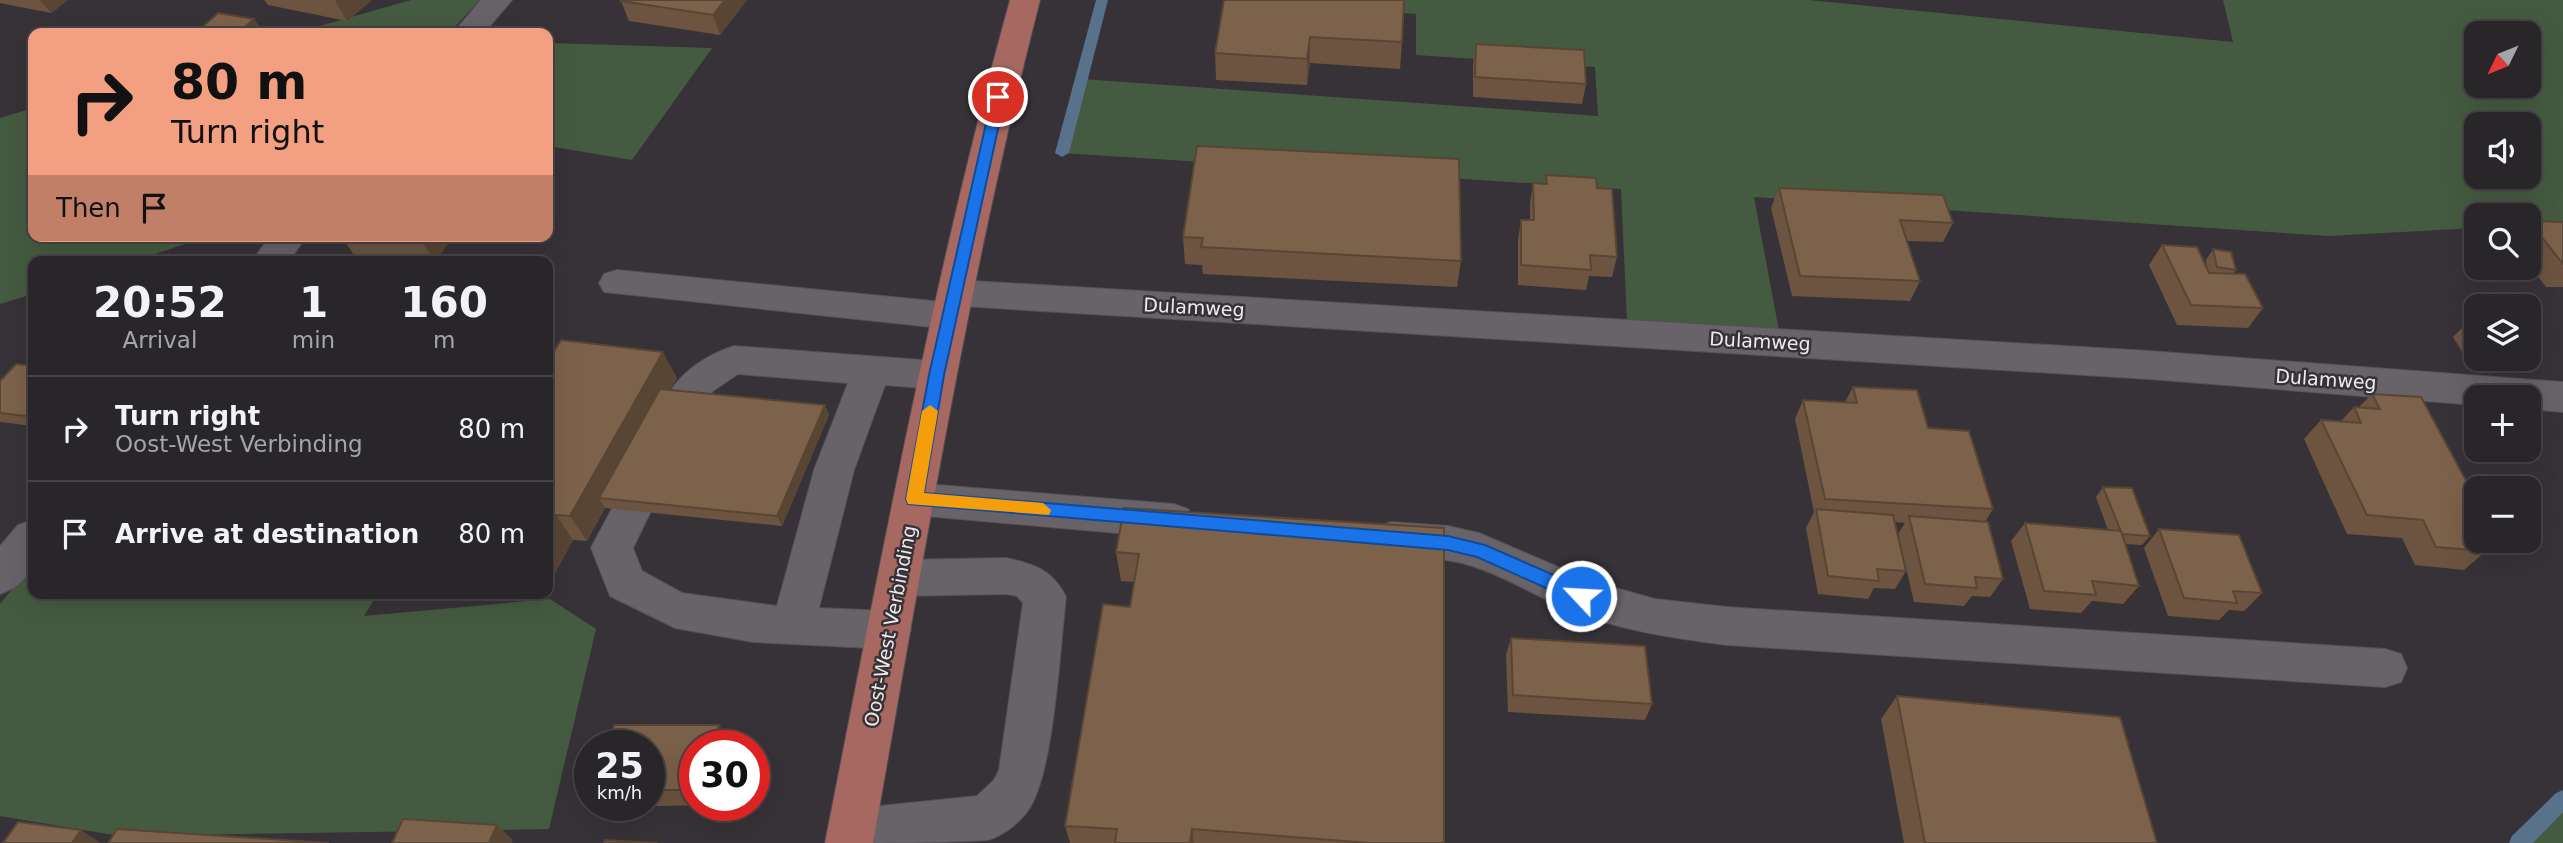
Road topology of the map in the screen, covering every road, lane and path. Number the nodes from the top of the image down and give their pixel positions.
1 (497, 0) edge
2 (1026, 0) edge
3 (472, 28) edge
4 (285, 242) edge
5 (273, 256) edge
6 (617, 283) dead end
7 (953, 304) junction
8 (872, 370) junction
9 (936, 375) junction
10 (2563, 397) edge
11 (684, 400) edge
12 (914, 499) junction
13 (631, 511) edge
14 (1216, 524) edge
15 (1352, 536) edge
16 (28, 543) edge
17 (0, 576) edge
18 (900, 578) junction
19 (794, 623) junction
20 (889, 630) junction
21 (2385, 668) dead end
22 (850, 837) edge

1 - 3 street
2 - 7 main road, Oost-West Verbinding
4 - 5 street
6 - 7 street, Dulamweg
7 - 9 main road, Oost-West Verbinding
7 - 10 street, Dulamweg
8 - 9 street
8 - 11 street
8 - 19 street
9 - 12 main road, Oost-West Verbinding
12 - 14 street
12 - 18 main road, Oost-West Verbinding
13 - 19 street
15 - 21 street
16 - 17 street
18 - 20 main road, Oost-West Verbinding
18 - 22 street
19 - 20 street
20 - 22 main road, Oost-West Verbinding

